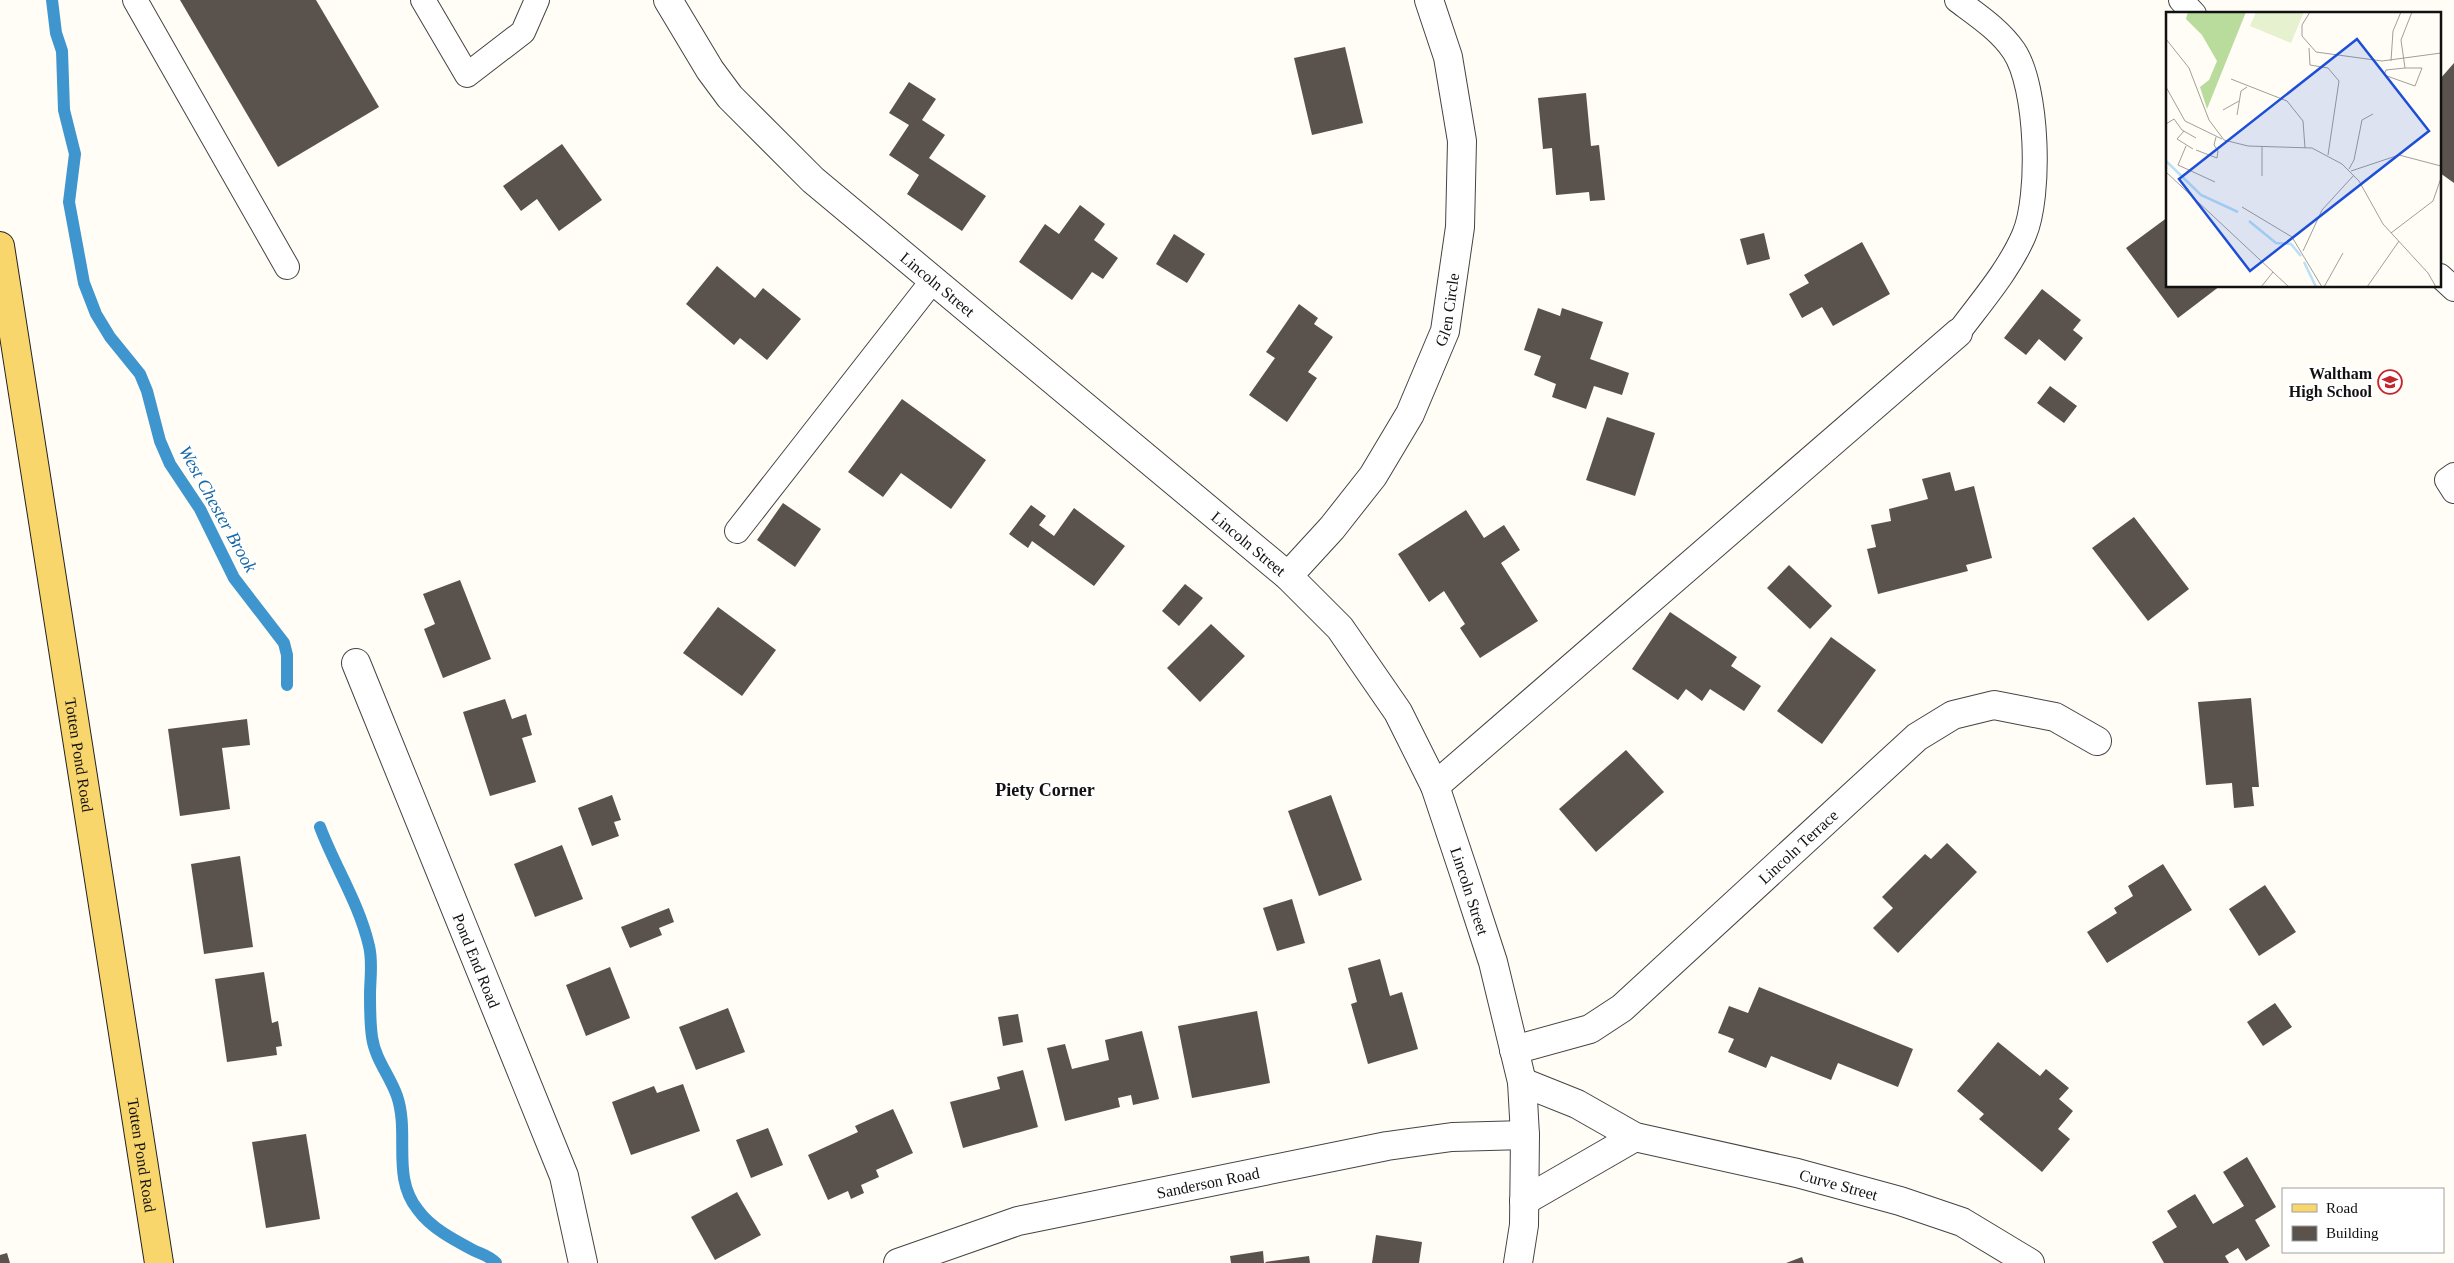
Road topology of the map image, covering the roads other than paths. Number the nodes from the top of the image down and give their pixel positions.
1 (135, 0) edge
2 (423, 0) edge
3 (537, 0) edge
4 (668, 0) edge
5 (1429, 0) edge
6 (1957, 0) edge
7 (2181, 0) edge
8 (2192, 12) edge
9 (0, 246) edge
10 (287, 267) dead end
11 (2442, 278) edge
12 (934, 279) junction
13 (2454, 289) edge
14 (1958, 333) joint
15 (2454, 475) edge
16 (2454, 492) edge
17 (737, 531) dead end
18 (1288, 576) junction
19 (356, 663) dead end
20 (2097, 741) dead end
21 (1435, 786) junction
22 (1514, 1050) junction
23 (1522, 1082) junction
24 (1525, 1135) junction
25 (1635, 1137) junction
26 (1524, 1201) junction
27 (159, 1263) edge
28 (583, 1263) edge
29 (898, 1263) edge
30 (1518, 1263) edge
31 (2030, 1263) edge

1 - 10 lane
2 - 3 lane
4 - 12 street, Lincoln Street
5 - 18 street, Glen Circle
6 - 14 lane
7 - 8 lane
9 - 27 main road, Totten Pond Road
11 - 13 lane
12 - 17 lane
12 - 18 street, Lincoln Street
14 - 21 street
15 - 16 lane
18 - 21 street, Lincoln Street
19 - 28 street, Pond End Road
20 - 22 street, Lincoln Terrace
21 - 22 street, Lincoln Street
22 - 23 street, Lincoln Street
23 - 24 street, Lincoln Street
23 - 25 street, Curve Street
24 - 26 street, Lincoln Street
24 - 29 street, Sanderson Road
25 - 26 street
25 - 31 street, Curve Street
26 - 30 street, Lincoln Street

